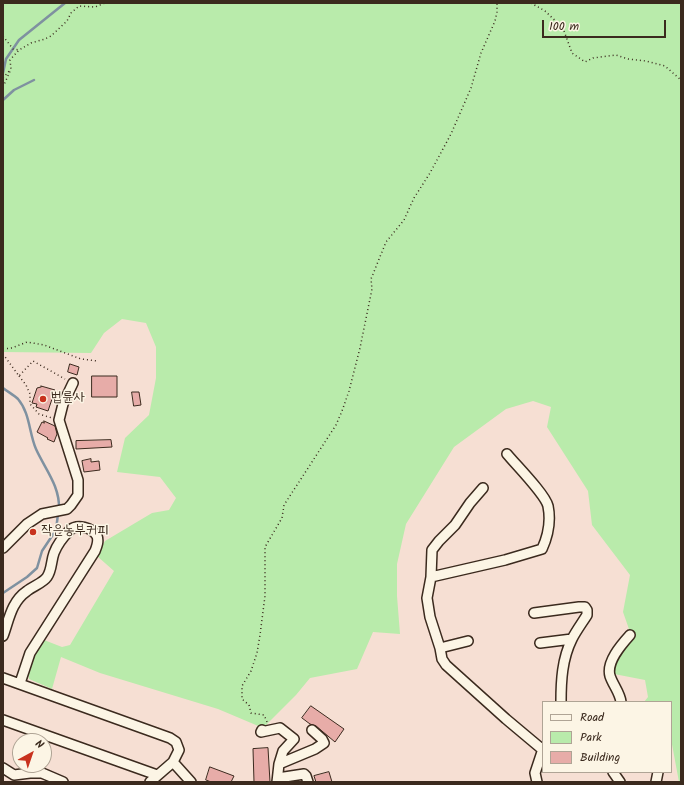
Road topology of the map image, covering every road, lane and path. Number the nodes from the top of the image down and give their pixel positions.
1 (104, 3) edge
2 (497, 3) edge
3 (531, 3) edge
4 (3, 36) edge
5 (19, 50) junction
6 (11, 69) junction
7 (3, 78) edge
8 (681, 80) edge
9 (3, 87) edge
10 (3, 349) edge
11 (3, 354) edge
12 (97, 361) dead end
13 (19, 376) junction
14 (73, 383) joint
15 (59, 420) junction
16 (507, 454) dead end
17 (483, 488) dead end
18 (3, 548) edge
19 (431, 577) junction
20 (534, 613) dead end
21 (630, 635) dead end
22 (3, 636) edge
23 (572, 639) junction
24 (468, 641) dead end
25 (540, 644) dead end
26 (440, 648) junction
27 (3, 678) edge
28 (20, 683) junction
29 (561, 701) edge
30 (622, 701) edge
31 (3, 720) edge
32 (264, 726) joint
33 (312, 730) dead end
34 (542, 749) edge
35 (542, 753) edge
36 (173, 762) junction
37 (279, 764) junction
38 (3, 768) edge
39 (614, 773) edge
40 (157, 775) junction
41 (278, 780) edge
42 (64, 782) edge
43 (150, 782) edge
44 (191, 782) edge
45 (308, 782) edge
46 (537, 782) edge
47 (620, 782) edge

1 - 5 path
2 - 32 path
3 - 8 path
4 - 5 path
5 - 6 path
6 - 7 path
6 - 9 path
10 - 12 path
11 - 13 path
13 - 14 path
13 - 15 path
14 - 15 street
15 - 18 street
16 - 19 street
17 - 19 street
19 - 26 street
20 - 23 street
21 - 30 street
22 - 28 street
23 - 25 street
23 - 29 street
24 - 26 street
26 - 34 street
27 - 28 street
28 - 36 street
31 - 40 street
32 - 37 street
33 - 37 street
35 - 46 street
36 - 40 street
36 - 44 street
37 - 41 street
38 - 42 street
39 - 47 street
40 - 43 street
41 - 45 street

